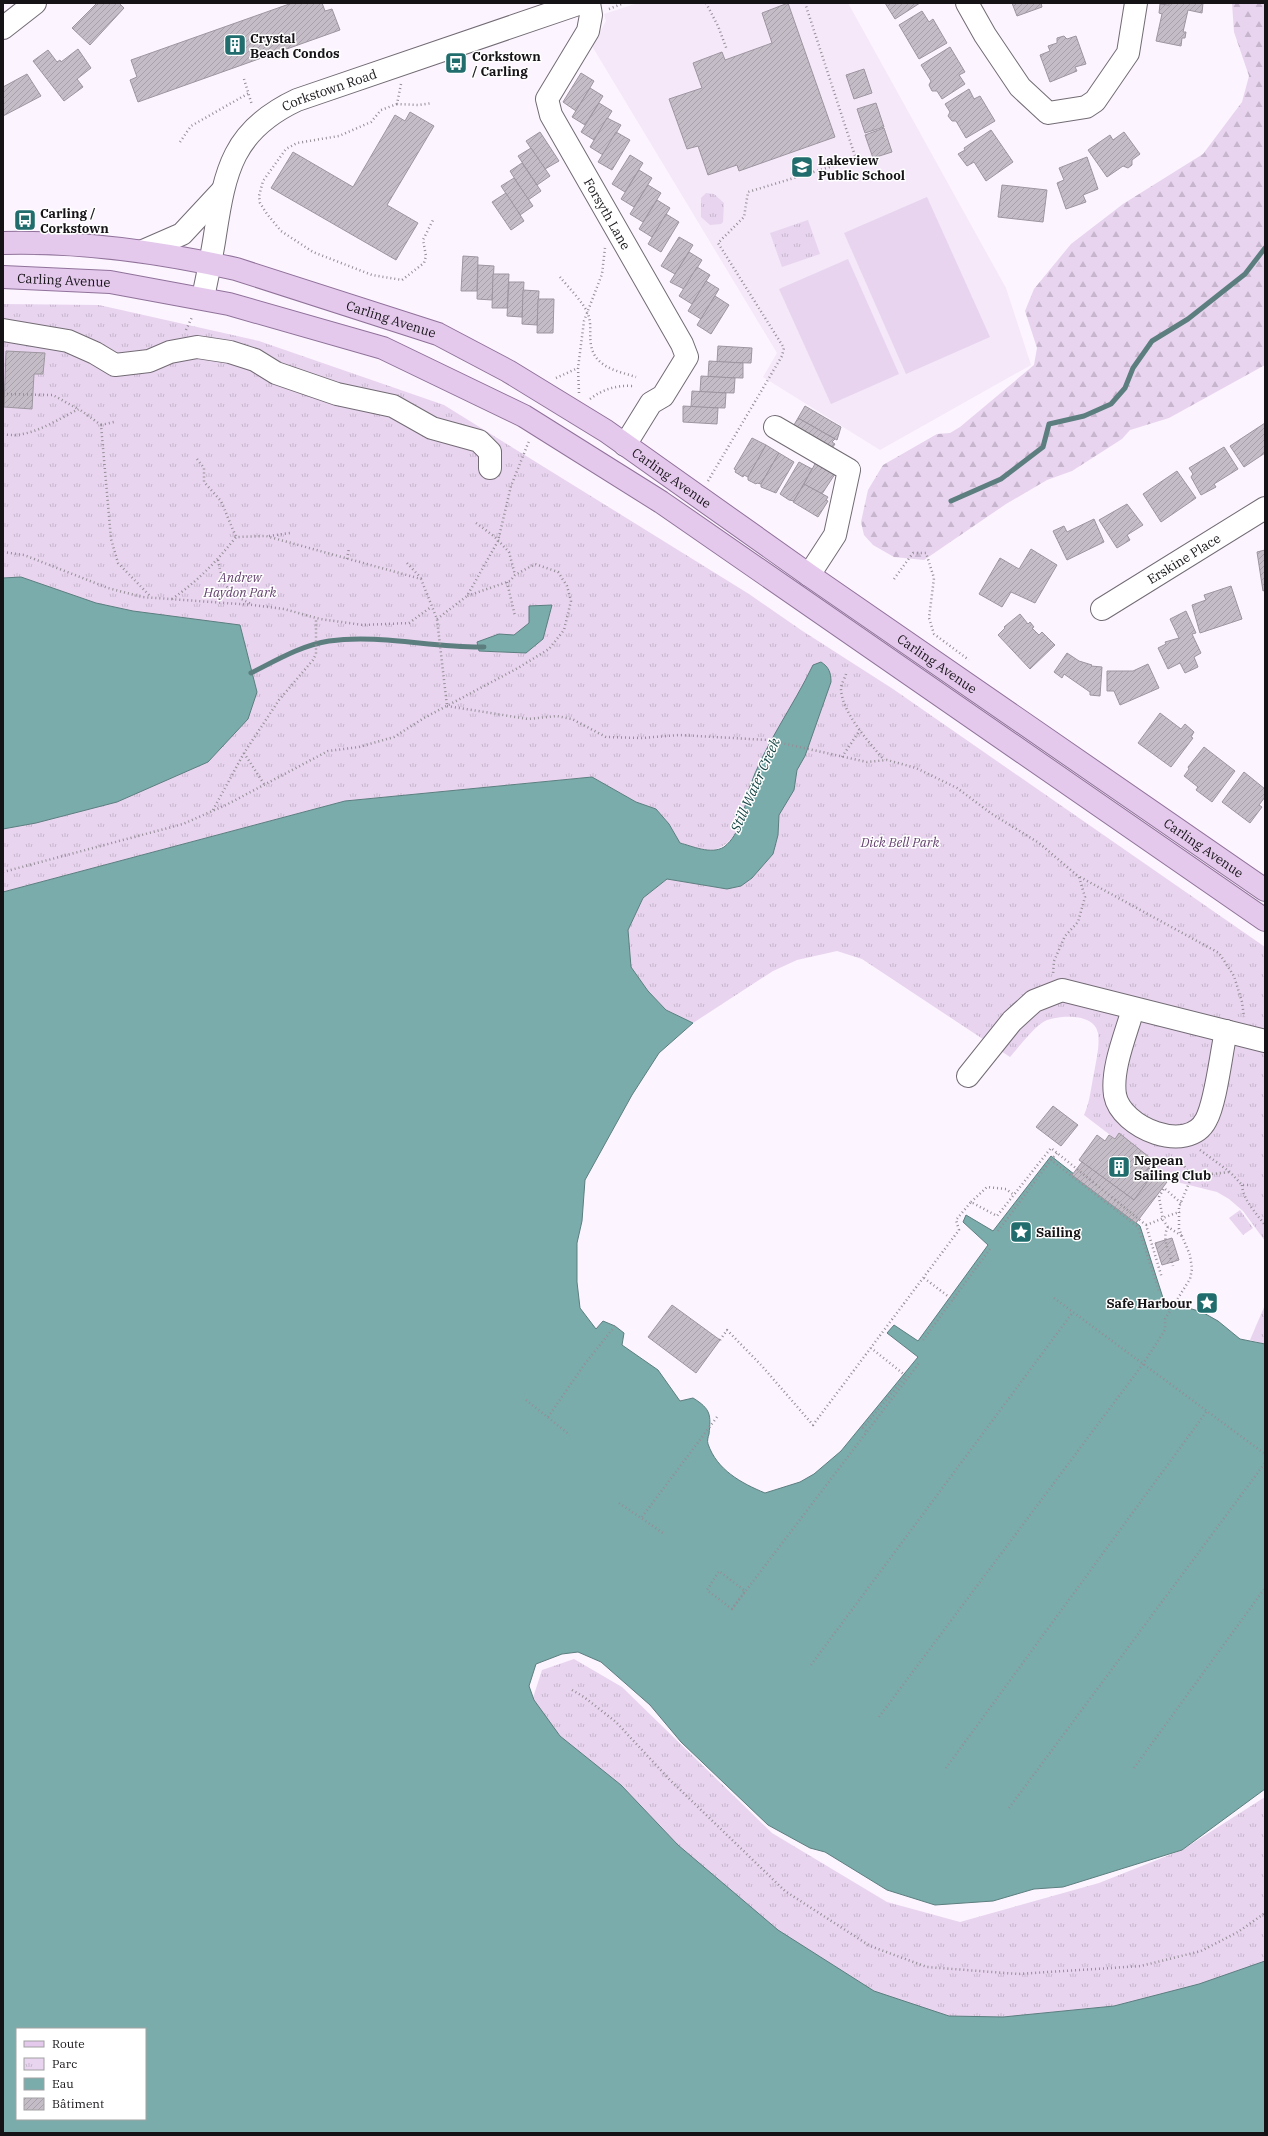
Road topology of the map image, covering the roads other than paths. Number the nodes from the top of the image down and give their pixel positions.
1 (35, 3) edge
2 (581, 3) edge
3 (967, 3) edge
4 (1136, 3) edge
5 (599, 6) edge
6 (3, 28) edge
7 (222, 191) junction
8 (3, 243) edge
9 (143, 251) junction
10 (210, 263) junction
11 (3, 277) edge
12 (198, 306) junction
13 (3, 330) edge
14 (775, 427) dead end
15 (625, 445) junction
16 (490, 468) dead end
17 (1265, 508) edge
18 (810, 575) junction
19 (1102, 609) dead end
20 (1265, 890) edge
21 (1265, 920) edge
22 (1133, 1009) junction
23 (1246, 1036) edge
24 (968, 1076) dead end

1 - 6 street
2 - 7 street, Corkstown Road
3 - 4 street
5 - 15 street, Forsyth Lane
7 - 9 street
7 - 10 street, Corkstown Road
8 - 9 main road, Carling Avenue
9 - 10 main road, Carling Avenue
10 - 12 street, Corkstown Road
10 - 15 main road, Carling Avenue
11 - 12 main road, Carling Avenue
12 - 21 main road, Carling Avenue
13 - 16 street
14 - 18 street
15 - 18 main road, Carling Avenue
17 - 19 street, Erskine Place
18 - 20 main road, Carling Avenue
22 - 23 street
22 - 23 street
22 - 24 street

